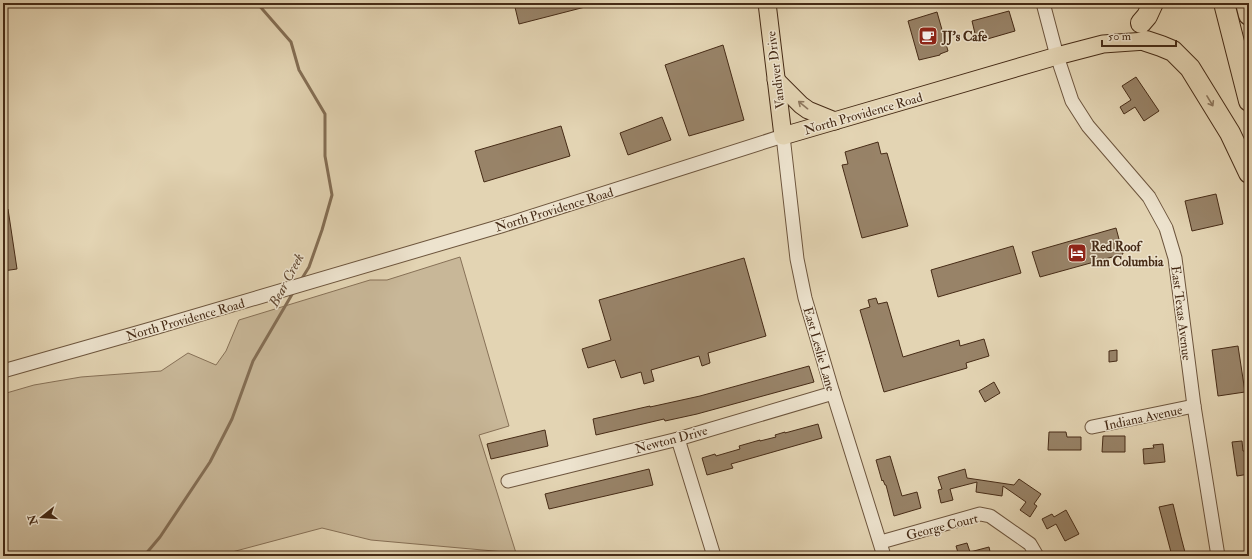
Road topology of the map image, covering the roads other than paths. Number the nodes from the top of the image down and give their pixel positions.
1 (767, 3) edge
2 (1043, 3) edge
3 (1153, 3) edge
4 (1224, 3) edge
5 (1246, 3) edge
6 (1249, 15) edge
7 (1144, 32) junction
8 (1057, 56) junction
9 (776, 80) junction
10 (1249, 101) edge
11 (836, 121) junction
12 (783, 136) junction
13 (1249, 173) edge
14 (3, 371) edge
15 (833, 393) junction
16 (1194, 406) junction
17 (1092, 427) dead end
18 (678, 439) junction
19 (508, 481) dead end
20 (881, 542) junction
21 (714, 556) edge
22 (884, 556) edge
23 (1037, 556) edge
24 (1218, 556) edge

1 - 9 main road, Vandiver Drive
2 - 8 street, East Texas Avenue
3 - 7 highway
4 - 10 highway
5 - 6 highway
7 - 8 main road, North Providence Road
7 -> 13 highway
8 - 11 main road, North Providence Road
8 - 16 street, East Texas Avenue
11 -> 9 main road
9 - 12 main road, Vandiver Drive
11 - 12 main road, North Providence Road
12 - 14 street, North Providence Road
12 - 15 street, East Leslie Lane
15 - 18 street, Newton Drive
15 - 20 street, East Leslie Lane
16 - 17 street, Indiana Avenue
16 - 24 street, East Texas Avenue
18 - 19 street, Newton Drive
18 - 21 street
20 - 22 street, East Leslie Lane
20 - 23 street, George Court

